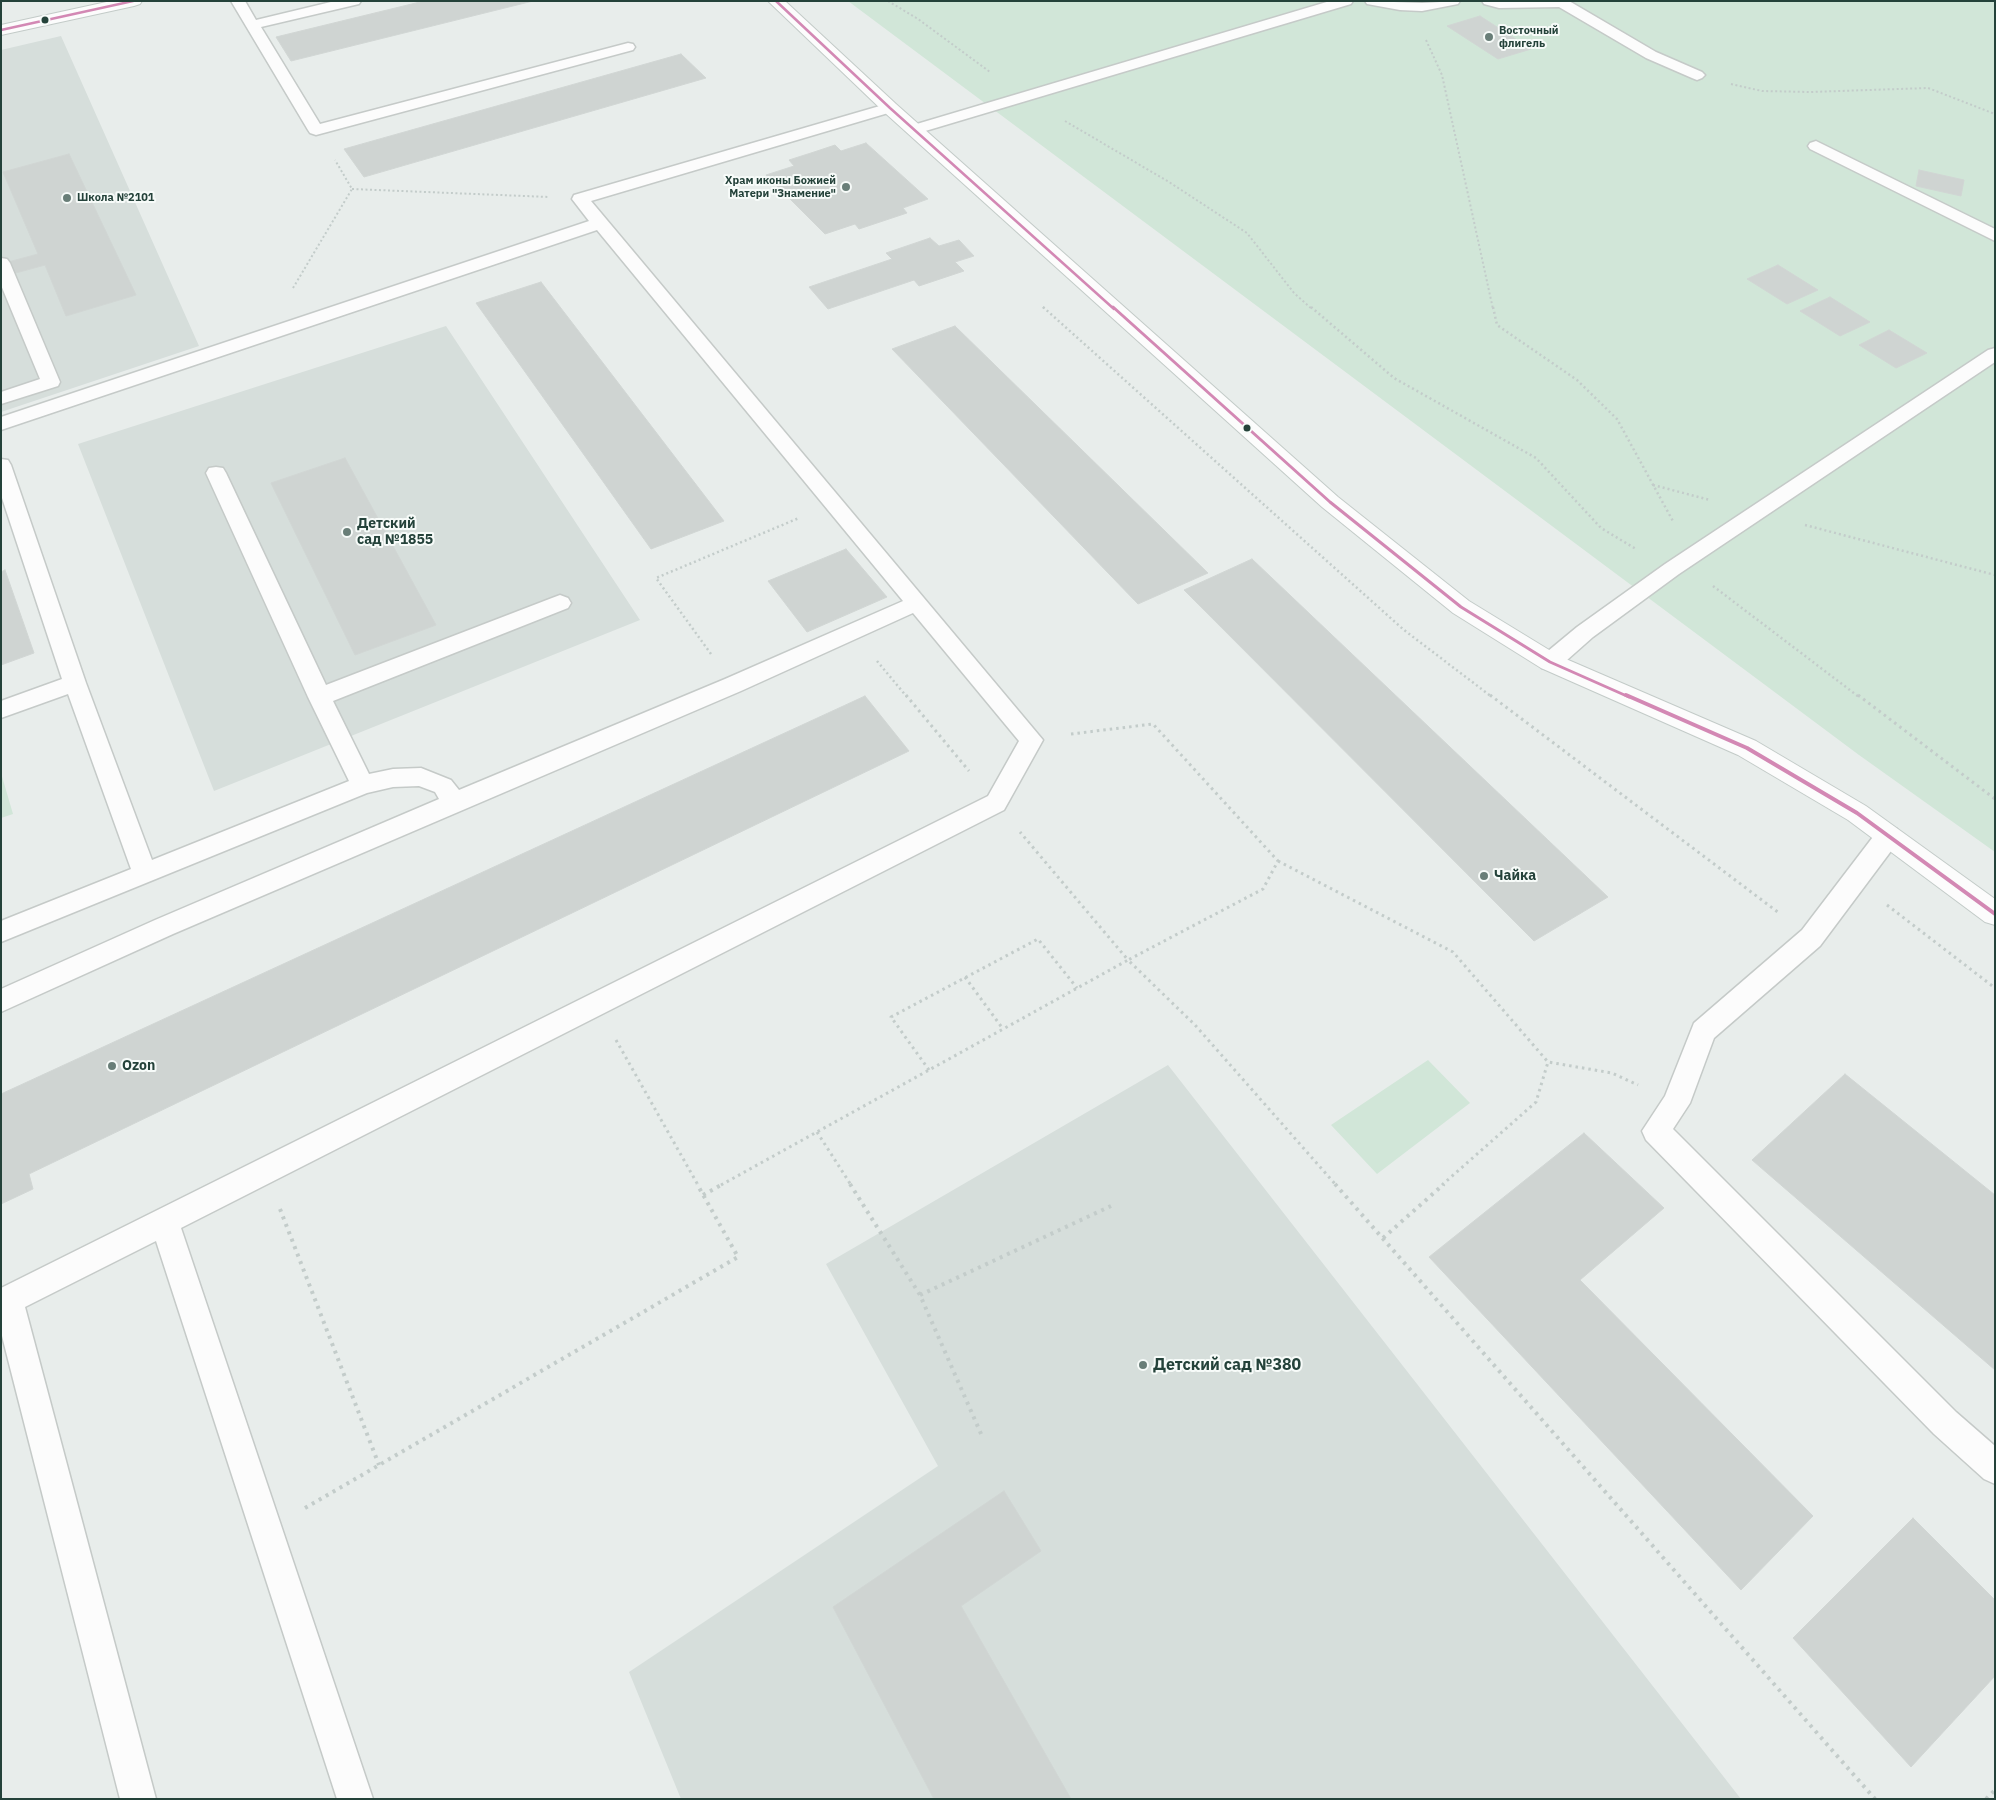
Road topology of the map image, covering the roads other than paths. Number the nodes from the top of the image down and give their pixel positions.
1 (134, 1) edge
2 (238, 1) edge
3 (354, 1) edge
4 (776, 1) edge
5 (1346, 1) edge
6 (1372, 1) edge
7 (1453, 1) edge
8 (1489, 1) edge
9 (252, 25) junction
10 (1, 30) edge
11 (628, 47) dead end
12 (1696, 76) road end
13 (890, 108) junction
14 (916, 129) junction
15 (1816, 146) dead end
16 (600, 223) junction
17 (1995, 236) edge
18 (1, 263) edge
19 (1995, 354) edge
20 (1, 398) edge
21 (1, 424) edge
22 (1, 465) edge
23 (216, 473) dead end
24 (10, 519) edge
25 (560, 603) dead end
26 (917, 603) junction
27 (1550, 662) junction
28 (74, 683) junction
29 (320, 697) junction
30 (1, 710) edge
31 (363, 785) junction
32 (455, 802) junction
33 (1888, 836) junction
34 (144, 872) junction
35 (1995, 914) edge
36 (1, 932) edge
37 (1, 1001) edge
38 (164, 1221) junction
39 (1995, 1468) edge
40 (138, 1799) edge
41 (355, 1799) edge

1 - 10 street
2 - 9 lane
3 - 9 lane
4 - 13 street
5 - 14 lane
6 - 7 lane
8 - 12 lane
9 - 11 lane
13 - 14 street
13 - 16 lane
14 - 27 street
15 - 17 lane
16 - 21 lane
16 - 26 lane
18 - 20 lane
19 - 27 lane
22 - 24 lane
23 - 29 lane
24 - 28 lane
25 - 29 lane
26 - 32 lane
26 - 38 lane
27 - 33 street
28 - 30 lane
28 - 34 lane
29 - 31 lane
31 - 32 lane
31 - 34 lane
32 - 37 lane
33 - 35 street
33 - 39 lane
34 - 36 lane
38 - 40 lane
38 - 41 lane

